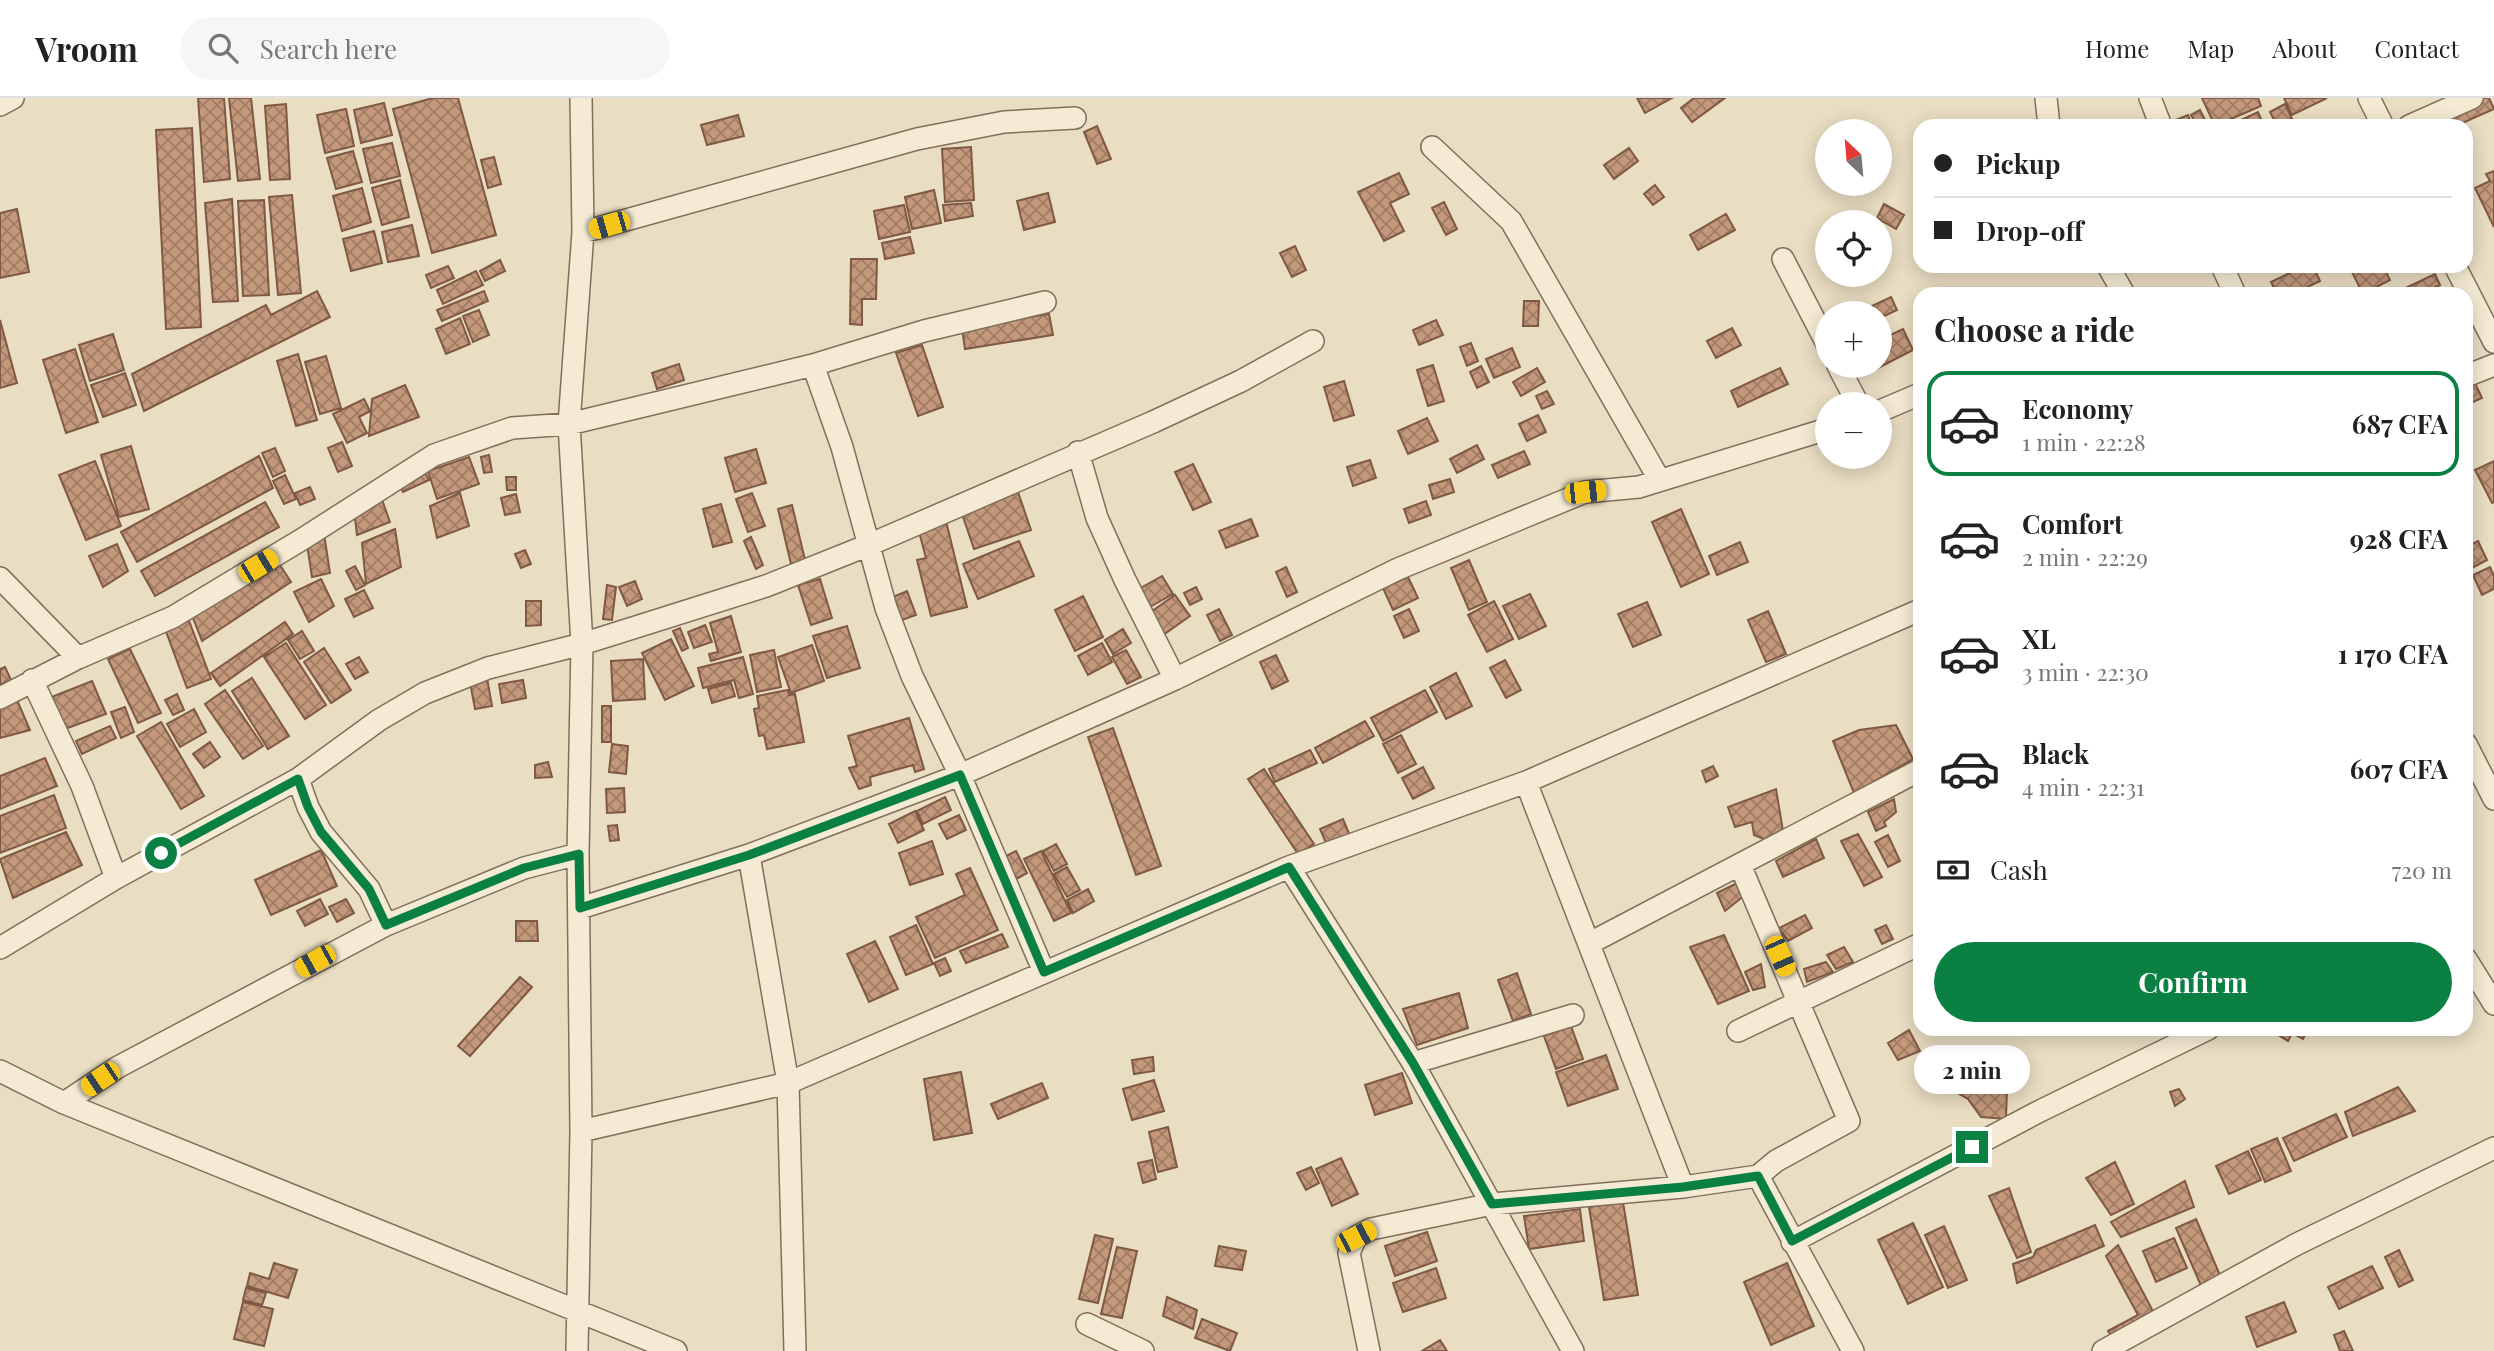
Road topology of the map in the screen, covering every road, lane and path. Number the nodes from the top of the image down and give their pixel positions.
1 (13, 98) edge
2 (581, 98) edge
3 (2046, 98) edge
4 (2150, 98) edge
5 (2369, 98) edge
6 (2472, 98) edge
7 (0, 105) edge
8 (1075, 118) dead end
9 (2048, 119) edge
10 (2158, 119) edge
11 (2379, 119) edge
12 (2425, 119) edge
13 (1432, 147) dead end
14 (583, 232) junction
15 (1783, 259) dead end
16 (2473, 301) edge
17 (1045, 302) dead end
18 (1815, 321) edge
19 (1313, 341) dead end
20 (2494, 342) edge
21 (813, 365) junction
22 (2494, 365) edge
23 (2473, 373) edge
24 (1913, 397) edge
25 (1892, 406) edge
26 (569, 425) junction
27 (1815, 433) edge
28 (1078, 452) junction
29 (1660, 479) junction
30 (871, 544) junction
31 (0, 578) edge
32 (1913, 613) edge
33 (582, 644) junction
34 (78, 658) junction
35 (1175, 679) junction
36 (32, 680) junction
37 (0, 698) edge
38 (2473, 758) edge
39 (1913, 774) edge
40 (960, 775) junction
41 (298, 779) junction
42 (1526, 782) junction
43 (2494, 799) edge
44 (579, 854) junction
45 (749, 855) junction
46 (1740, 865) junction
47 (1289, 867) junction
48 (116, 878) junction
49 (580, 908) junction
50 (386, 925) junction
51 (1590, 943) junction
52 (1913, 947) edge
53 (0, 948) edge
54 (2473, 970) edge
55 (1044, 972) junction
56 (1800, 1001) junction
57 (2494, 1004) edge
58 (1573, 1014) dead end
59 (1738, 1031) dead end
60 (2194, 1036) edge
61 (1413, 1063) junction
62 (0, 1071) edge
63 (788, 1083) junction
64 (64, 1103) junction
65 (581, 1131) junction
66 (2494, 1148) edge
67 (1758, 1176) junction
68 (1683, 1187) junction
69 (1492, 1204) junction
70 (1792, 1241) junction
71 (578, 1312) junction
72 (1087, 1324) dead end
73 (577, 1351) edge
74 (676, 1351) edge
75 (795, 1351) edge
76 (1143, 1351) edge
77 (1369, 1351) edge
78 (1573, 1351) edge
79 (1853, 1351) edge
80 (2103, 1351) edge

1 - 7 street
2 - 14 street
3 - 9 street
4 - 10 street
5 - 11 street
6 - 12 street
8 - 14 street
13 - 29 street
14 - 26 street
15 - 18 street
16 - 20 street
17 - 21 street
19 - 28 street
21 - 26 street
21 - 30 street
22 - 23 street
24 - 25 street
26 - 33 street
26 - 34 street
27 - 29 street
28 - 30 street
28 - 35 street
29 - 35 street
30 - 33 street
30 - 40 street
31 - 34 street
32 - 42 street
33 - 41 street
33 - 44 street
34 - 36 street
35 - 40 street
36 - 37 street
36 - 48 street
38 - 43 street
39 - 46 street
40 - 45 street
40 - 55 street
41 - 48 street
41 - 50 street
42 - 47 street
42 - 51 street
44 - 49 street
44 - 50 street
45 - 49 street
45 - 63 street
46 - 51 street
46 - 56 street
47 - 55 street
47 - 61 street
48 - 53 street
49 - 65 street
50 - 64 street
51 - 68 street
52 - 56 street
54 - 57 street
55 - 63 street
56 - 59 street
56 - 67 street
58 - 61 street
60 - 70 street
61 - 69 street
62 - 64 street
63 - 65 street
63 - 75 street
64 - 71 street
65 - 71 street
66 - 80 street
67 - 68 street
67 - 70 street
68 - 69 street
69 - 77 street
69 - 78 street
70 - 79 street
71 - 73 street
71 - 74 street
72 - 76 street

